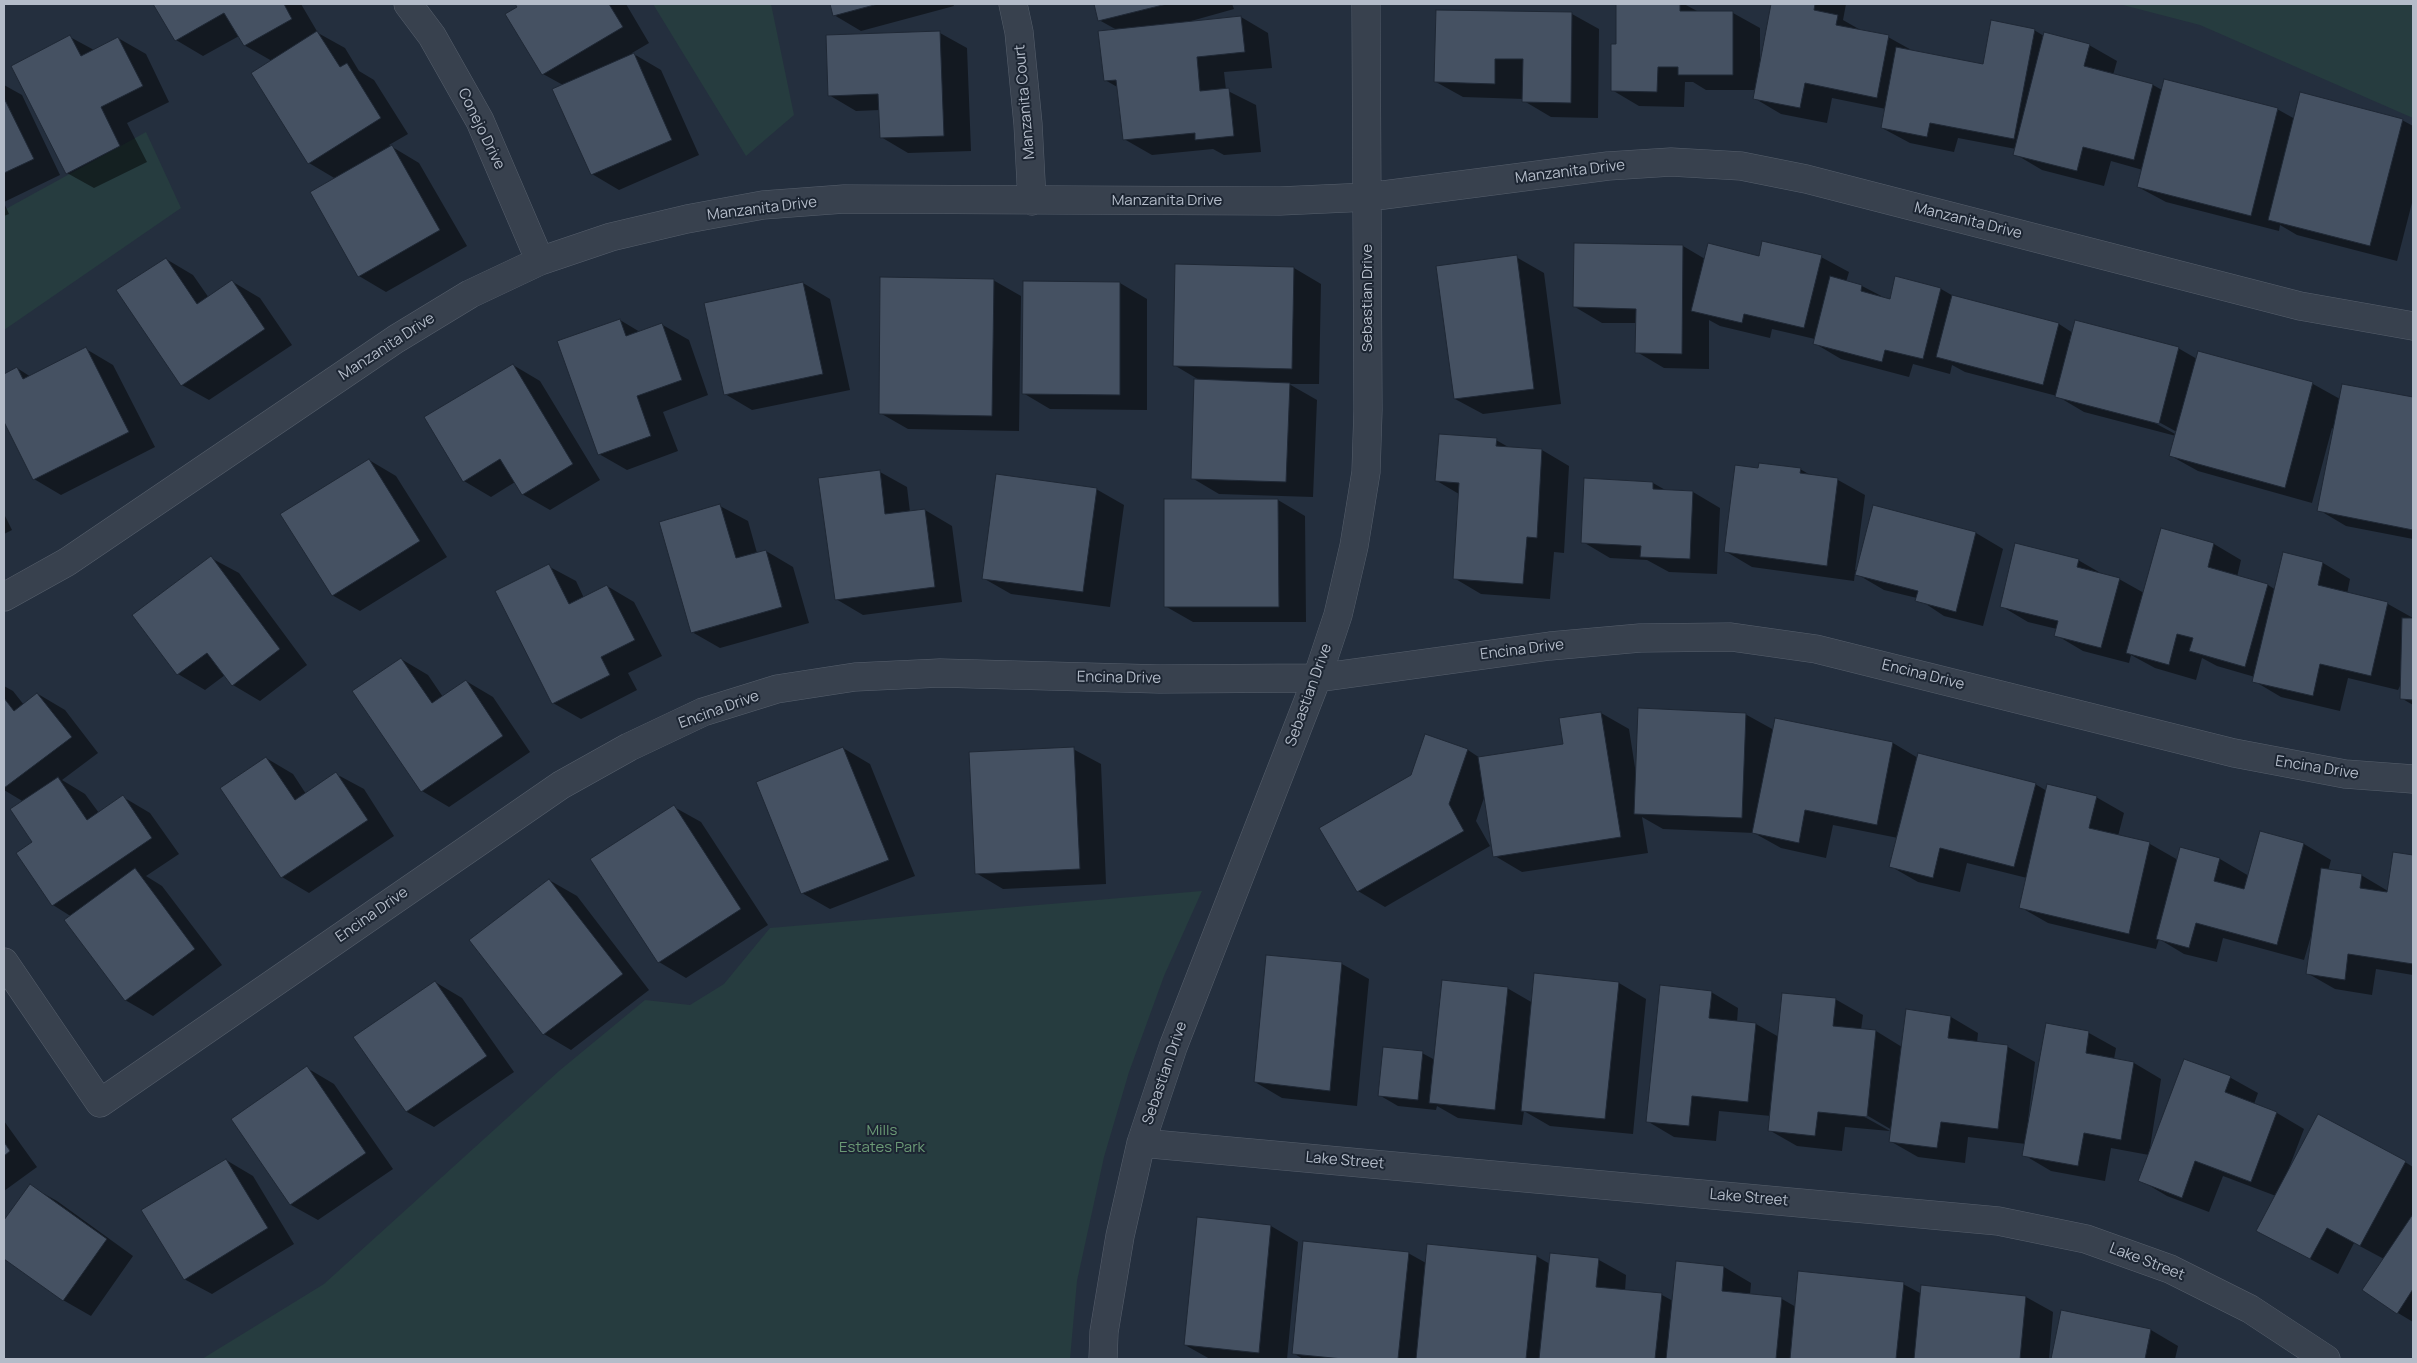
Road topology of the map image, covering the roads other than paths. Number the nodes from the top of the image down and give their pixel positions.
1 (408, 4) edge
2 (1012, 4) edge
3 (1366, 4) edge
4 (1368, 197) junction
5 (1032, 201) junction
6 (540, 261) junction
7 (2413, 326) edge
8 (4, 596) edge
9 (1317, 678) junction
10 (2413, 779) edge
11 (4, 962) edge
12 (1141, 1142) junction
13 (1103, 1359) edge
14 (2326, 1359) edge

1 - 6 street, Conejo Drive
2 - 5 street, Manzanita Court
3 - 4 street, Sebastian Drive
4 - 5 street, Manzanita Drive
4 - 7 street, Manzanita Drive
4 - 9 street, Sebastian Drive
5 - 6 street, Manzanita Drive
6 - 8 street, Manzanita Drive
9 - 10 street, Encina Drive
9 - 11 street, Encina Drive
9 - 12 street, Sebastian Drive
12 - 13 street, Sebastian Drive
12 - 14 street, Lake Street

